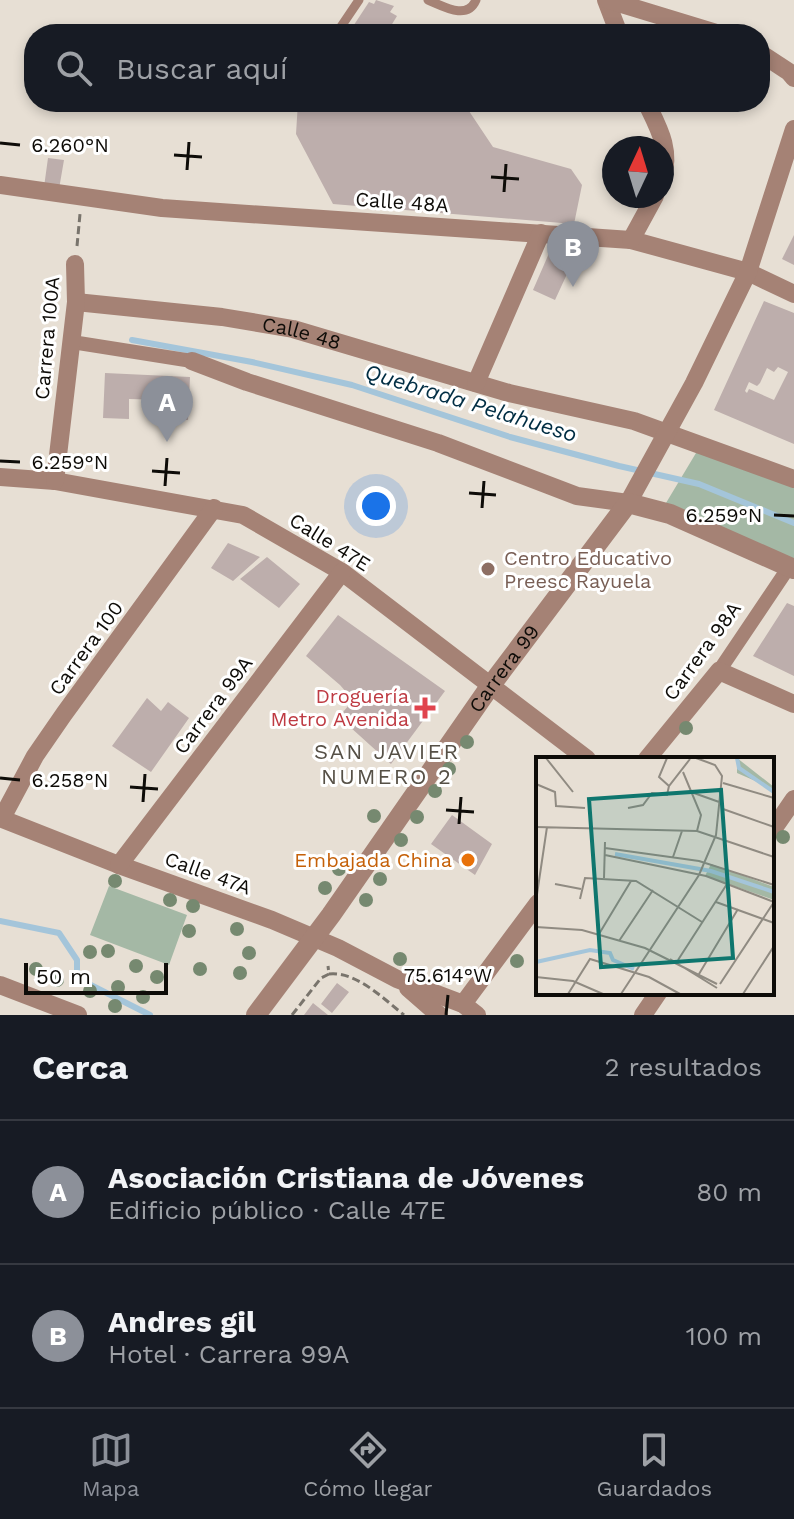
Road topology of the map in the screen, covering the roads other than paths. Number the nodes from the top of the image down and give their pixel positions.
1 (359, 0) edge
2 (428, 0) edge
3 (476, 0) edge
4 (607, 0) edge
5 (343, 24) edge
6 (615, 24) edge
7 (687, 24) edge
8 (770, 60) edge
9 (794, 78) edge
10 (650, 112) edge
11 (794, 129) edge
12 (661, 136) edge
13 (0, 185) edge
14 (648, 208) edge
15 (541, 233) junction
16 (631, 240) junction
17 (75, 264) road end
18 (748, 272) junction
19 (794, 294) edge
20 (76, 302) junction
21 (72, 342) junction
22 (192, 361) joint
23 (476, 383) junction
24 (664, 438) junction
25 (0, 477) edge
26 (794, 479) edge
27 (55, 481) junction
28 (631, 499) junction
29 (214, 508) junction
30 (792, 568) edge
31 (342, 572) junction
32 (719, 671) junction
33 (491, 685) junction
34 (794, 704) edge
35 (584, 757) edge
36 (649, 757) edge
37 (794, 799) edge
38 (1, 818) edge
39 (774, 828) edge
40 (119, 865) junction
41 (536, 906) edge
42 (313, 937) junction
43 (397, 979) junction
44 (0, 985) edge
45 (657, 995) edge
46 (470, 1010) edge
47 (78, 1015) edge
48 (256, 1015) edge
49 (439, 1015) edge
50 (643, 1015) edge

1 - 5 lane
2 - 3 lane
4 - 6 street
4 - 7 street
8 - 9 street
10 - 12 street
11 - 18 street, Carrera 99
13 - 15 street, Calle 48A
14 - 16 street
15 - 16 street, Calle 48A
15 - 23 street
16 - 18 street, Calle 48A
17 - 20 street, Carrera 100A
18 - 19 street, Calle 48A
18 - 24 street, Carrera 99
20 - 21 street, Carrera 100A
20 - 23 street, Calle 48
21 - 22 street
21 - 27 street, Carrera 100A
22 - 28 street
23 - 24 street, Calle 48
24 - 26 street, Calle 48
24 - 28 street, Carrera 99
25 - 27 street, Calle 47E
27 - 29 street, Calle 47E
28 - 30 street
28 - 33 street, Carrera 99
29 - 31 street, Calle 47E
29 - 38 street, Carrera 100
30 - 32 street, Carrera 98A
31 - 33 street, Calle 47E
31 - 40 street, Carrera 99A
32 - 34 street
32 - 36 street, Carrera 98A
33 - 35 street, Calle 47E
33 - 42 street, Carrera 99
37 - 39 street
38 - 40 street, Calle 47A
40 - 42 street, Calle 47A
41 - 46 street
42 - 43 street, Calle 47A
42 - 48 street, Carrera 99
43 - 46 street, Calle 47A
43 - 49 street, Calle 47A
44 - 47 street
45 - 50 street

